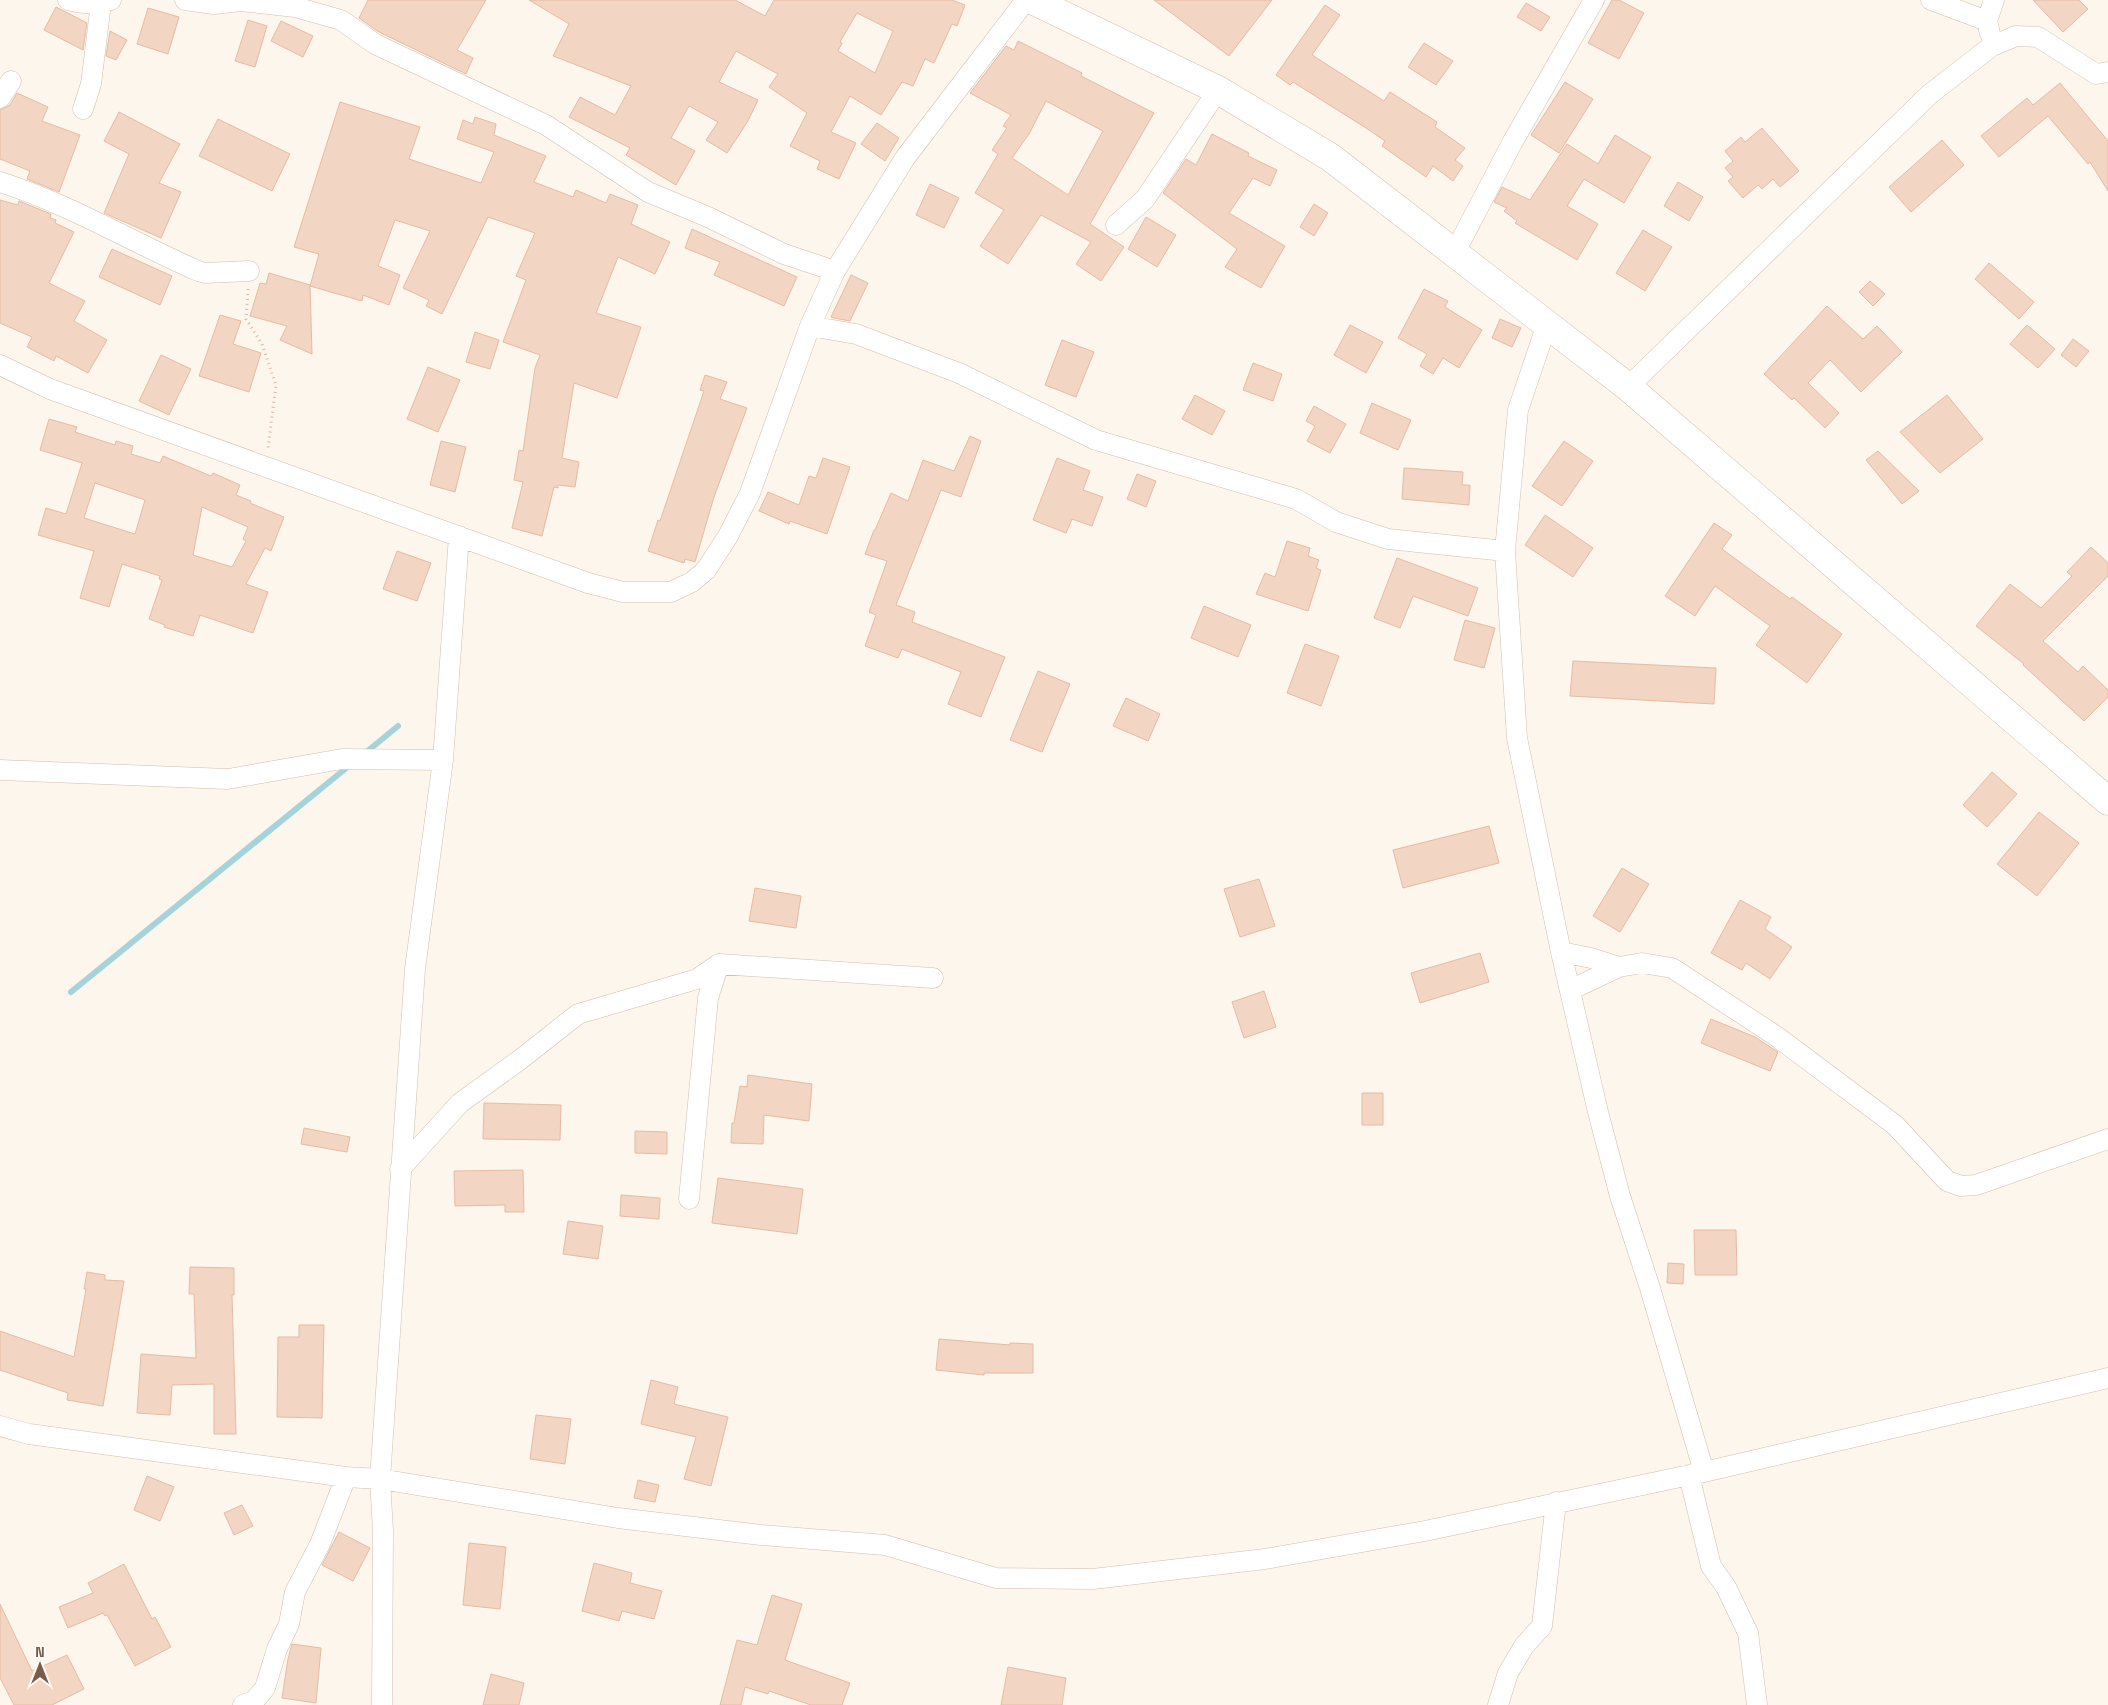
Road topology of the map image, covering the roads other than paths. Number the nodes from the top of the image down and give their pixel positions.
1 (68, 0) edge
2 (185, 0) edge
3 (1026, 0) edge
4 (1032, 0) edge
5 (1932, 0) edge
6 (1994, 0) edge
7 (1592, 1) edge
8 (106, 2) edge
9 (1987, 21) junction
10 (1992, 46) junction
11 (2108, 72) edge
12 (11, 81) dead end
13 (1218, 90) junction
14 (0, 98) edge
15 (83, 109) dead end
16 (0, 182) edge
17 (1116, 225) dead end
18 (1455, 252) junction
19 (249, 271) road end
20 (835, 271) junction
21 (1546, 324) junction
22 (810, 326) junction
23 (0, 365) edge
24 (1628, 386) junction
25 (459, 536) junction
26 (1505, 551) junction
27 (443, 760) junction
28 (0, 770) edge
29 (2108, 801) edge
30 (1561, 952) junction
31 (720, 964) junction
32 (1619, 967) junction
33 (933, 978) dead end
34 (1570, 990) junction
35 (2108, 1139) edge
36 (400, 1169) junction
37 (689, 1199) dead end
38 (2108, 1378) edge
39 (0, 1426) edge
40 (1697, 1474) junction
41 (346, 1478) junction
42 (380, 1479) junction
43 (1556, 1502) junction
44 (243, 1705) edge
45 (382, 1705) edge
46 (1498, 1705) edge
47 (1757, 1705) edge

1 - 8 street
2 - 20 street
3 - 20 street
4 - 13 main road
5 - 9 street
6 - 9 street
7 - 18 street
8 - 15 street
9 - 10 street
10 - 11 street
10 - 24 street
12 - 14 street
13 - 17 street
13 - 18 main road
16 - 19 street
18 - 21 main road
20 - 22 street
21 - 24 main road
21 - 26 street
22 - 25 street
22 - 26 street
23 - 25 street
24 - 29 main road
25 - 27 street
26 - 30 street
27 - 28 street
27 - 36 street
30 - 32 street
30 - 34 street
31 - 33 street
31 - 36 street
31 - 37 street
32 - 34 street
32 - 35 street
34 - 40 street
36 - 42 street
38 - 40 street
39 - 41 street
40 - 43 street
40 - 47 street
41 - 42 street
41 - 44 street
42 - 43 street
42 - 45 street
43 - 46 street

